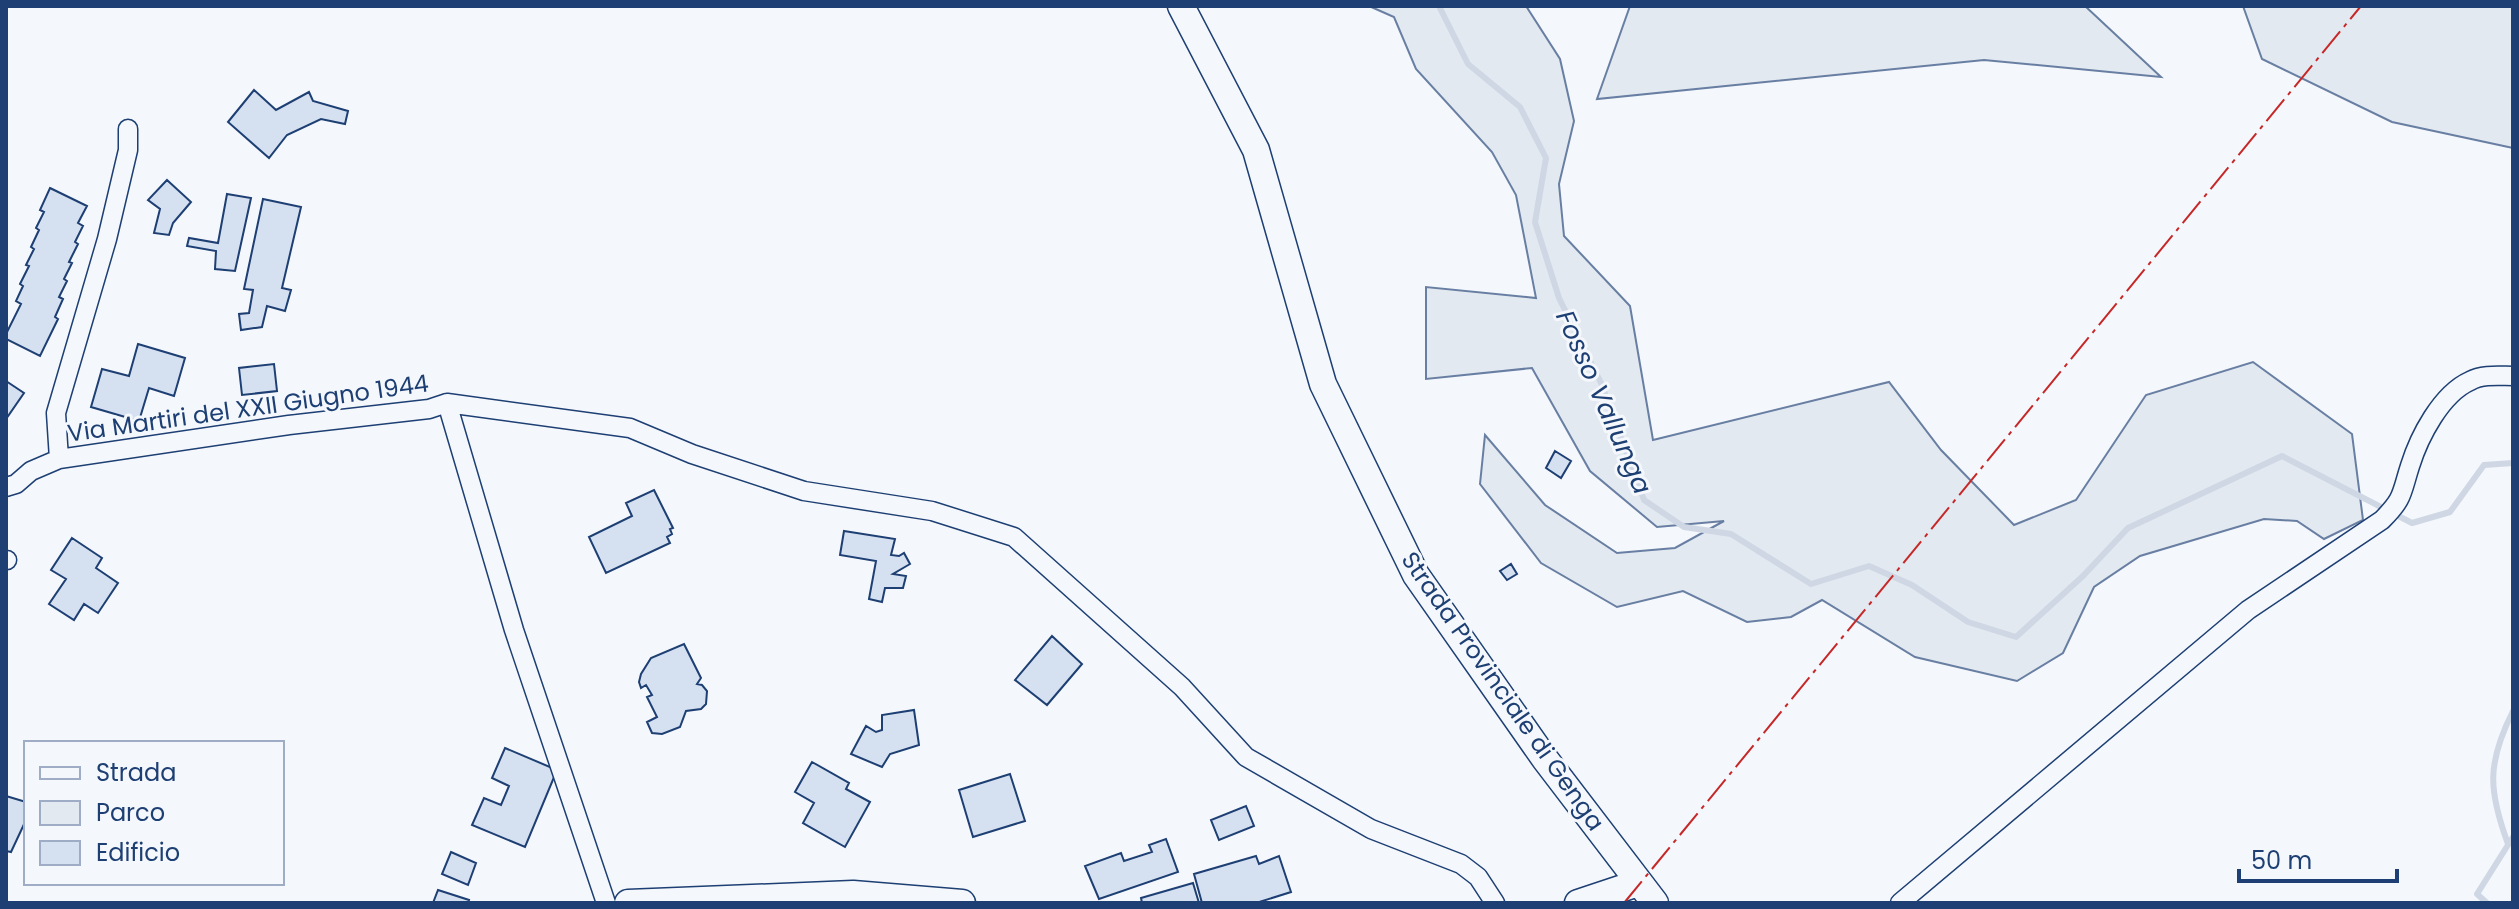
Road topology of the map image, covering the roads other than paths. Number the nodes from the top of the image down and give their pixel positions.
1 (1181, 6) edge
2 (128, 129) dead end
3 (2513, 376) edge
4 (447, 403) junction
5 (59, 459) junction
6 (9, 484) edge
7 (1638, 883) junction
8 (606, 903) edge
9 (628, 903) edge
10 (962, 903) edge
11 (1495, 903) edge
12 (1578, 903) edge
13 (1655, 903) edge
14 (1900, 903) edge

1 - 7 main road, Strada Provinciale di Genga
2 - 5 street
3 - 14 street
4 - 5 street, Via Martiri del XXII Giugno 1944
4 - 8 street
4 - 11 street, Via Martiri del XXII Giugno 1944
5 - 6 street, Via Martiri del XXII Giugno 1944
7 - 12 main road
7 - 13 main road, Strada Provinciale di Genga
9 - 10 main road

